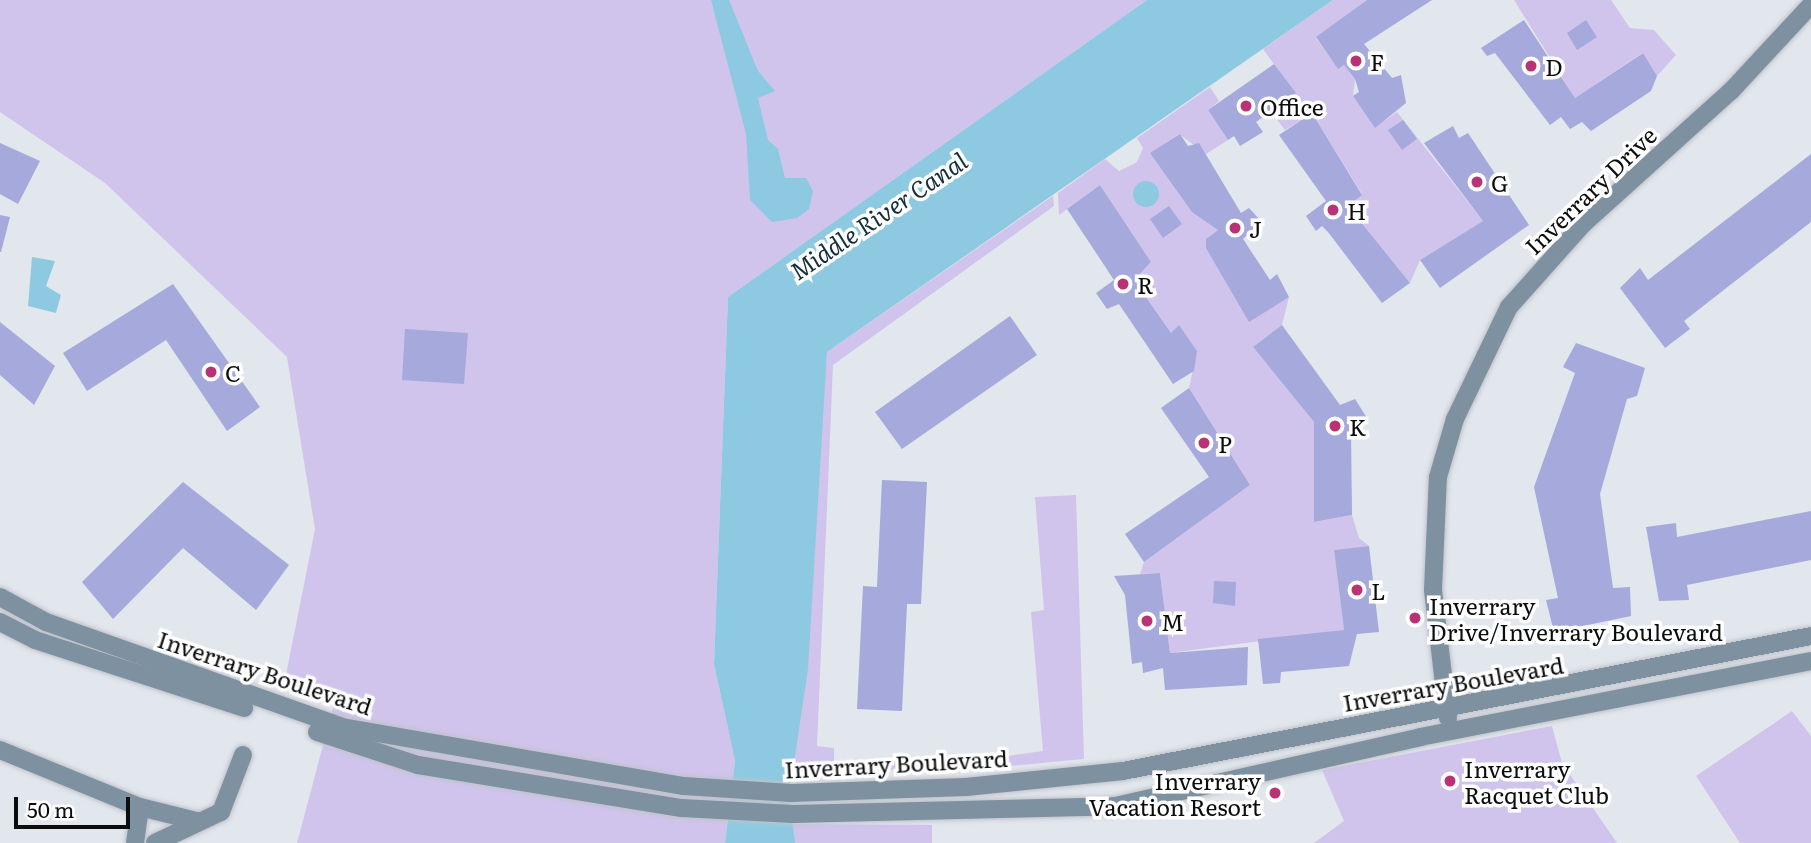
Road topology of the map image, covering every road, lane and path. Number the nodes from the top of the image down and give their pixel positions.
1 (1811, 5) edge
2 (0, 597) edge
3 (0, 622) edge
4 (1811, 636) edge
5 (1811, 661) edge
6 (1446, 709) junction
7 (1451, 732) junction
8 (0, 750) edge
9 (243, 755) dead end
10 (140, 807) junction
11 (196, 821) junction
12 (135, 843) edge
13 (155, 843) edge

1 - 6 street, Inverrary Drive
2 - 6 street, Inverrary Boulevard
3 - 7 street, Inverrary Boulevard
4 - 6 street, Inverrary Boulevard
5 - 7 street, Inverrary Boulevard
6 - 7 street, Inverrary Drive
8 - 10 street
9 - 11 street
10 - 11 street
10 - 12 street
11 - 13 street

